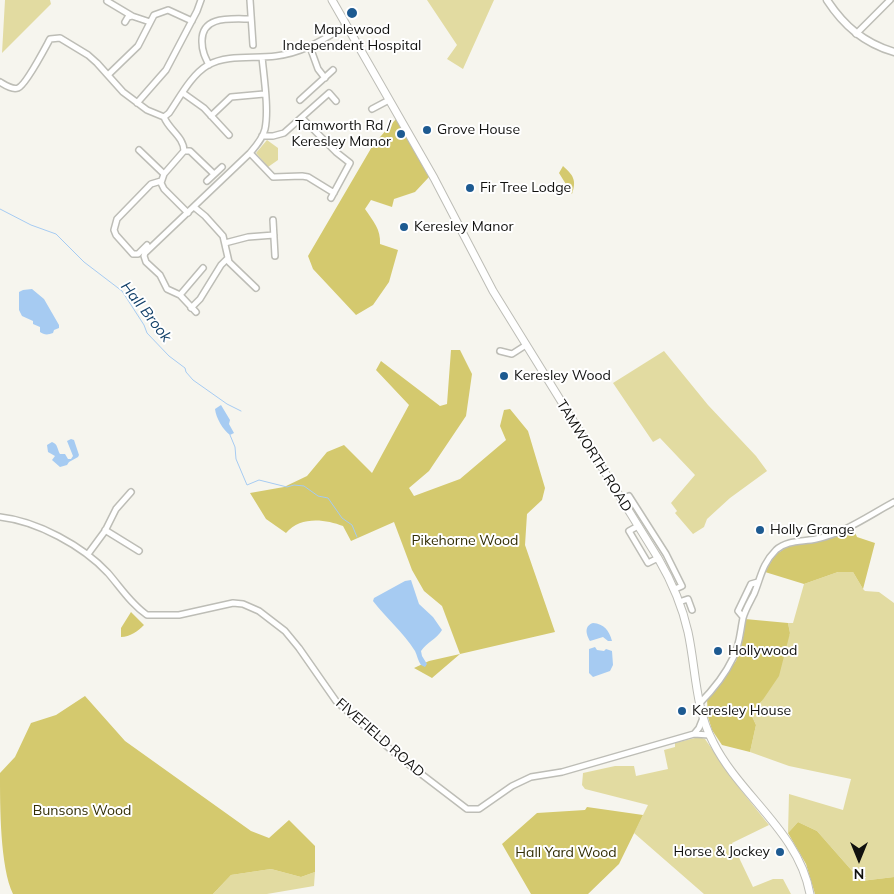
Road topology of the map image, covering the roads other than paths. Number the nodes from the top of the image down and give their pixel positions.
1 (202, 0) edge
2 (250, 0) edge
3 (332, 0) edge
4 (827, 0) edge
5 (890, 0) edge
6 (107, 1) edge
7 (132, 16) junction
8 (250, 19) junction
9 (192, 21) junction
10 (125, 22) dead end
11 (150, 22) junction
12 (346, 26) junction
13 (856, 34) junction
14 (252, 45) dead end
15 (310, 47) junction
16 (894, 52) edge
17 (262, 57) junction
18 (209, 65) junction
19 (333, 70) dead end
20 (108, 75) junction
21 (325, 78) junction
22 (0, 82) edge
23 (184, 93) junction
24 (264, 94) junction
25 (300, 100) dead end
26 (389, 100) junction
27 (336, 101) dead end
28 (137, 103) junction
29 (372, 109) dead end
30 (212, 116) junction
31 (164, 117) junction
32 (302, 118) junction
33 (229, 135) dead end
34 (262, 136) junction
35 (138, 150) dead end
36 (184, 151) junction
37 (250, 153) junction
38 (222, 167) dead end
39 (164, 174) junction
40 (214, 174) junction
41 (161, 181) junction
42 (207, 181) dead end
43 (334, 193) junction
44 (331, 198) dead end
45 (194, 207) junction
46 (188, 213) junction
47 (273, 220) dead end
48 (274, 235) junction
49 (225, 242) junction
50 (147, 245) dead end
51 (275, 256) dead end
52 (228, 258) junction
53 (203, 268) dead end
54 (256, 288) dead end
55 (180, 295) junction
56 (191, 308) junction
57 (196, 312) dead end
58 (526, 345) junction
59 (500, 351) dead end
60 (130, 492) dead end
61 (622, 500) junction
62 (894, 502) edge
63 (0, 517) edge
64 (105, 530) junction
65 (139, 551) dead end
66 (88, 554) junction
67 (675, 589) junction
68 (680, 602) junction
69 (692, 610) dead end
70 (697, 689) junction
71 (709, 694) junction
72 (700, 704) junction
73 (703, 718) junction
74 (694, 734) junction
75 (709, 735) junction
76 (810, 894) edge

1 - 9 street
2 - 8 street
3 - 12 main road, TAMWORTH ROAD
4 - 13 street
5 - 13 street
6 - 7 street
7 - 10 street
7 - 11 street
8 - 14 street
8 - 18 street
9 - 11 street
9 - 28 street
11 - 20 street
12 - 15 street
12 - 26 main road, TAMWORTH ROAD
13 - 16 street
15 - 17 street
15 - 21 street
17 - 18 street
17 - 24 street
18 - 23 street
19 - 21 street
20 - 22 street
20 - 28 street
21 - 25 street
23 - 30 street
23 - 31 street
24 - 30 street
24 - 34 street
26 - 29 street
26 - 58 main road, TAMWORTH ROAD
27 - 32 street
28 - 31 street
30 - 33 street
31 - 36 street
32 - 34 street
32 - 43 street
34 - 37 street
35 - 39 street
36 - 39 street
36 - 40 street
37 - 43 street
37 - 45 street
38 - 40 street
39 - 41 street
40 - 42 street
41 - 46 street
41 - 50 street
43 - 44 street
45 - 46 street
45 - 49 street
46 - 55 street
47 - 48 street
48 - 49 street
48 - 51 street
49 - 52 street
52 - 54 street
52 - 56 street
53 - 55 street
55 - 56 street
56 - 57 street
58 - 59 street
58 - 61 main road, TAMWORTH ROAD
60 - 64 street
61 - 67 main road, TAMWORTH ROAD
61 - 67 street
62 - 71 street
63 - 66 street, FIVEFIELD ROAD
64 - 65 street
64 - 66 street
66 - 74 street, FIVEFIELD ROAD
67 - 68 main road, TAMWORTH ROAD
68 - 69 street
68 - 70 main road, TAMWORTH ROAD
70 - 71 street
70 - 72 main road, TAMWORTH ROAD
71 - 72 street
72 - 73 main road, TAMWORTH ROAD
73 - 74 street
73 - 75 main road, TAMWORTH ROAD
74 - 75 street, FIVEFIELD ROAD
75 - 76 main road, TAMWORTH ROAD

